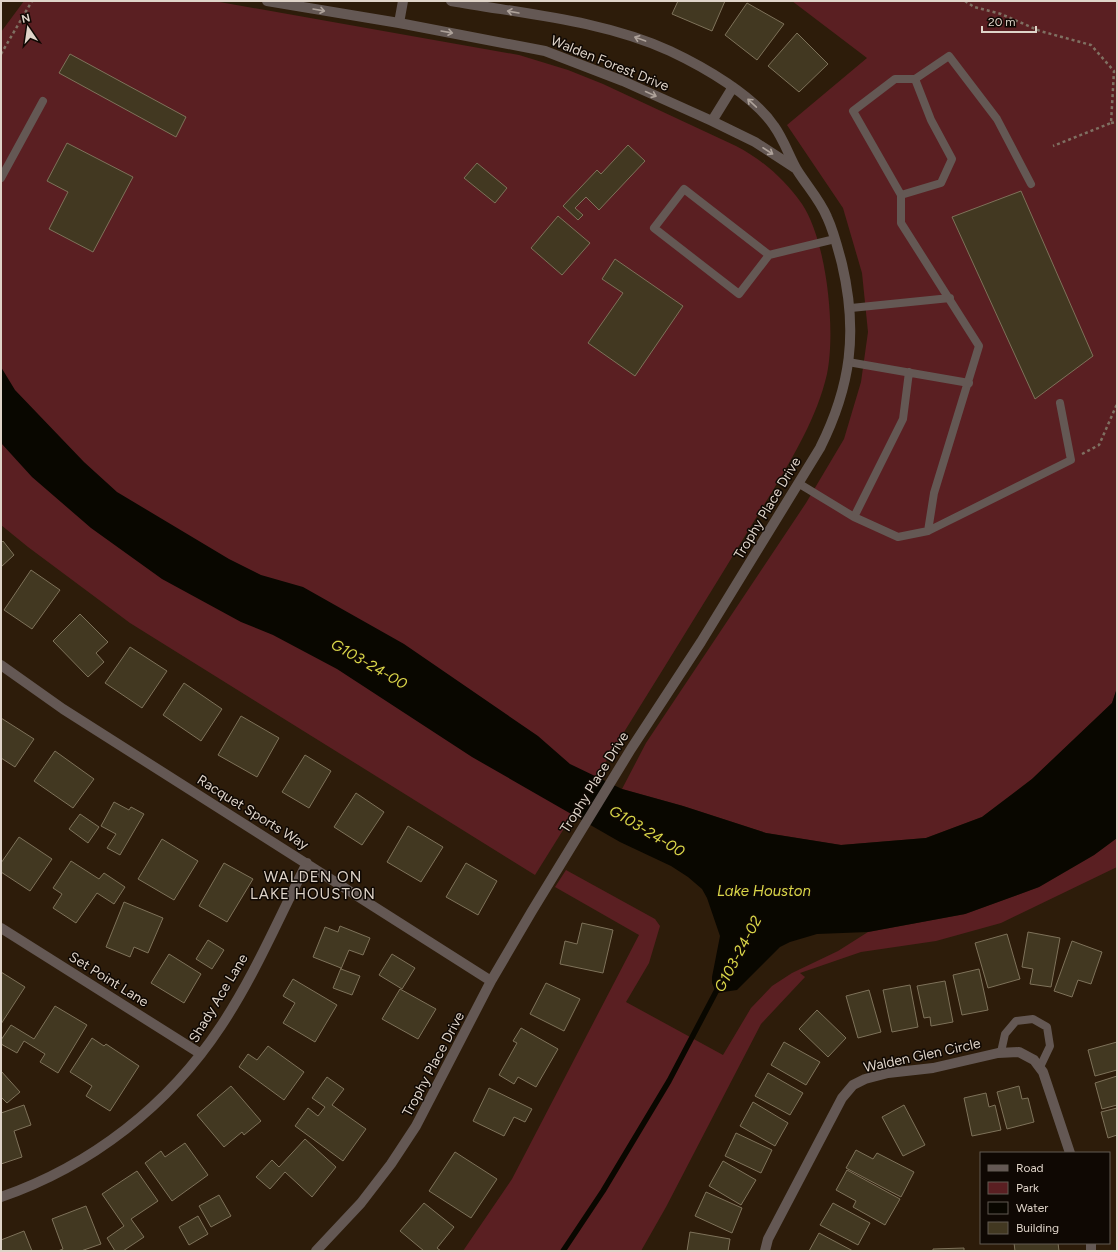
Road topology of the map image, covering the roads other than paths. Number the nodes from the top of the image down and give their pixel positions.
1 (267, 1) edge
2 (403, 1) edge
3 (451, 1) edge
4 (399, 23) junction
5 (915, 79) junction
6 (733, 87) junction
7 (43, 101) dead end
8 (712, 121) junction
9 (797, 170) junction
10 (1, 178) edge
11 (1031, 184) dead end
12 (900, 196) junction
13 (835, 239) junction
14 (769, 255) junction
15 (950, 298) junction
16 (850, 308) junction
17 (848, 362) junction
18 (909, 372) junction
19 (968, 383) junction
20 (1060, 403) dead end
21 (798, 483) junction
22 (854, 516) junction
23 (928, 531) junction
24 (1, 666) edge
25 (307, 863) junction
26 (1, 928) edge
27 (491, 981) junction
28 (1001, 1052) junction
29 (201, 1054) junction
30 (1040, 1067) junction
31 (1070, 1152) edge
32 (1, 1197) edge
33 (316, 1251) edge
34 (765, 1251) edge

1 -> 4 street, Walden Forest Drive
2 - 4 street
6 -> 3 street, Walden Forest Drive
4 -> 8 street, Walden Forest Drive
5 - 11 lane
5 - 12 lane
5 - 12 lane
6 - 8 street
9 -> 6 street, Walden Forest Drive
7 - 10 lane
8 -> 9 street, Walden Forest Drive
9 - 13 street, Walden Forest Drive
12 - 15 lane
13 - 14 lane
13 - 16 street, Walden Forest Drive
14 - 14 lane
15 - 16 lane
15 - 19 lane
16 - 17 street, Trophy Place Drive
17 - 18 lane
17 - 21 street, Trophy Place Drive
18 - 19 lane
18 - 22 lane
19 - 23 lane
20 - 23 lane
21 - 22 lane
21 - 27 street, Trophy Place Drive
22 - 23 lane
24 - 25 street, Racquet Sports Way
25 - 27 street, Racquet Sports Way
25 - 29 street, Shady Ace Lane
26 - 29 street, Set Point Lane
27 - 33 street, Trophy Place Drive
28 - 30 street, Walden Glen Circle
28 - 30 lane
28 - 34 street, Walden Glen Circle
29 - 32 street, Shady Ace Lane
30 - 31 street

